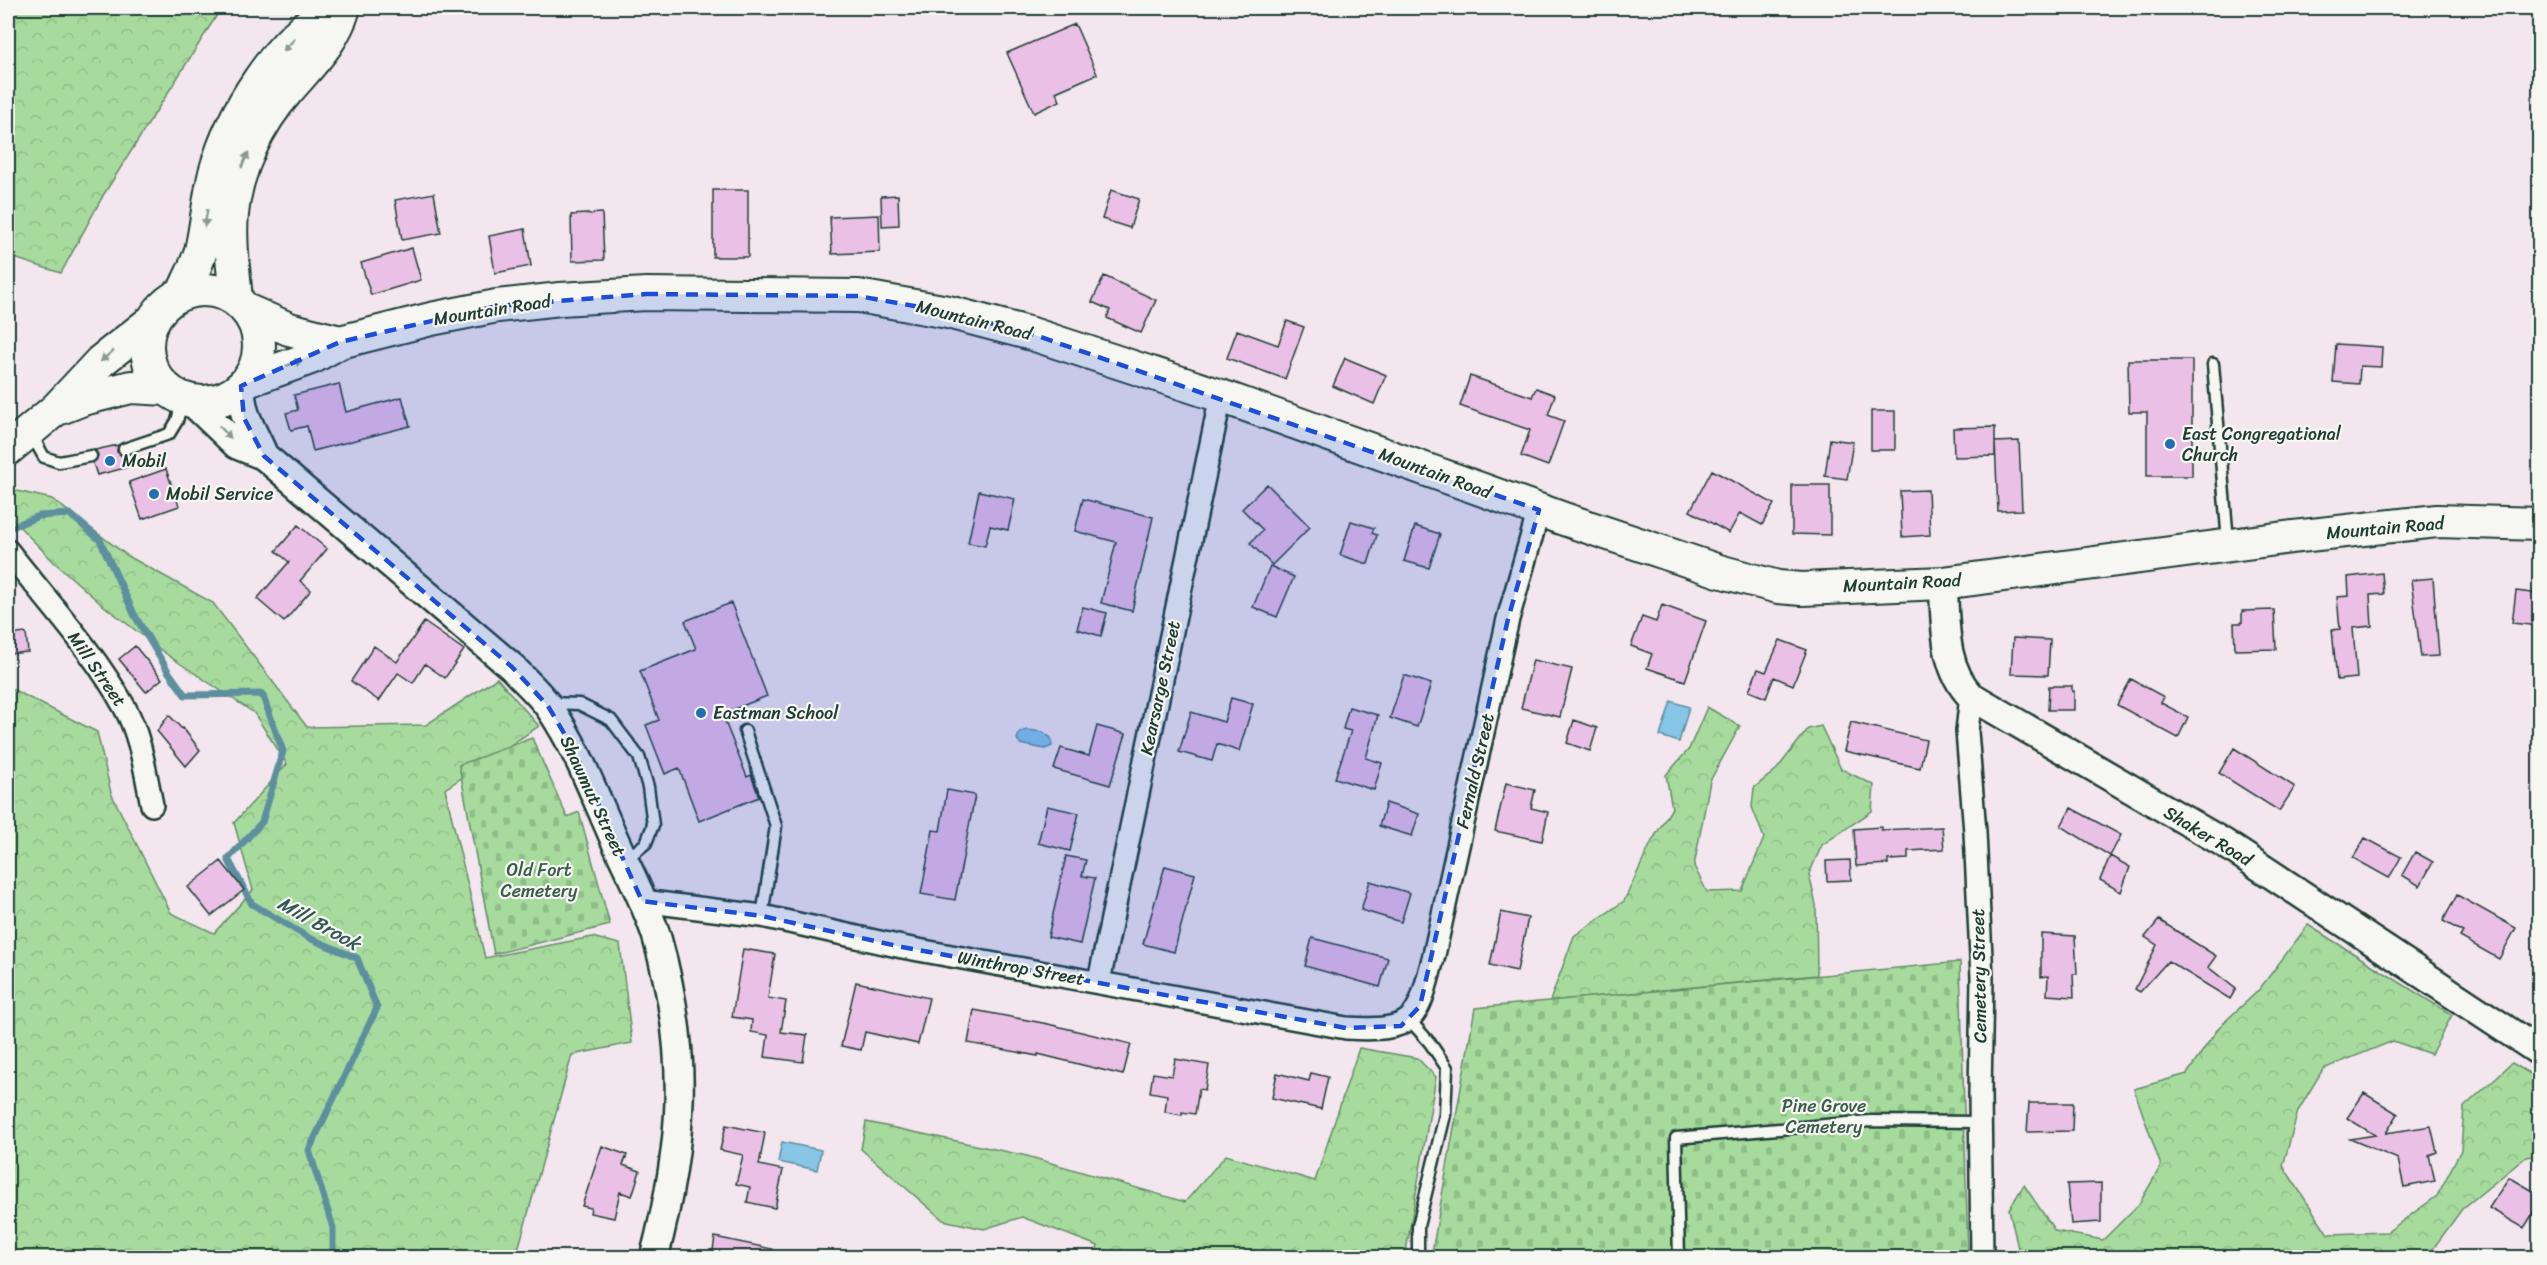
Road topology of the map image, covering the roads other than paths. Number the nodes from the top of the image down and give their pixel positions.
1 (334, 8) edge
2 (344, 8) edge
3 (183, 293) junction
4 (242, 306) junction
5 (153, 320) junction
6 (340, 342) junction
7 (2213, 364) dead end
8 (244, 383) junction
9 (180, 396) junction
10 (1221, 396) junction
11 (56, 409) junction
12 (19, 440) edge
13 (124, 449) dead end
14 (91, 456) dead end
15 (264, 456) junction
16 (1539, 510) junction
17 (2540, 524) edge
18 (2228, 545) junction
19 (8, 551) edge
20 (1943, 583) junction
21 (1971, 696) junction
22 (545, 703) junction
23 (745, 731) dead end
24 (152, 805) dead end
25 (624, 861) junction
26 (642, 901) junction
27 (762, 916) junction
28 (1099, 981) junction
29 (1405, 1022) junction
30 (2540, 1053) edge
31 (1980, 1122) junction
32 (654, 1257) edge
33 (1418, 1257) edge
34 (1679, 1257) edge
35 (1982, 1257) edge

1 -> 3 main road
4 -> 2 main road
3 - 4 main road
3 - 5 main road
4 - 6 main road, Mountain Road
4 - 8 main road
5 - 9 main road
5 -> 11 main road
8 -> 6 main road, Mountain Road
6 - 10 main road, Mountain Road
7 - 18 lane
8 - 9 main road
8 - 15 street, Shawmut Street
9 - 11 main road
9 - 13 lane
9 -> 15 street, Shawmut Street
10 - 16 main road, Mountain Road
10 - 28 street, Kearsarge Street
11 - 12 main road
12 - 14 lane
15 - 22 street, Shawmut Street
16 - 20 main road, Mountain Road
16 - 29 street, Fernald Street
17 - 18 main road, Mountain Road
18 - 20 main road, Mountain Road
19 - 24 street, Mill Street
20 - 21 street, Shaker Road
21 - 30 street, Shaker Road
21 - 31 street, Cemetery Street
22 - 25 street, Shawmut Street
22 - 25 lane
23 - 27 lane
25 - 26 street, Shawmut Street
26 - 27 street, Winthrop Street
26 - 32 street, Shawmut Street
27 - 28 street, Winthrop Street
28 - 29 street, Winthrop Street
29 - 33 lane
31 - 34 lane
31 - 35 street, Cemetery Street

